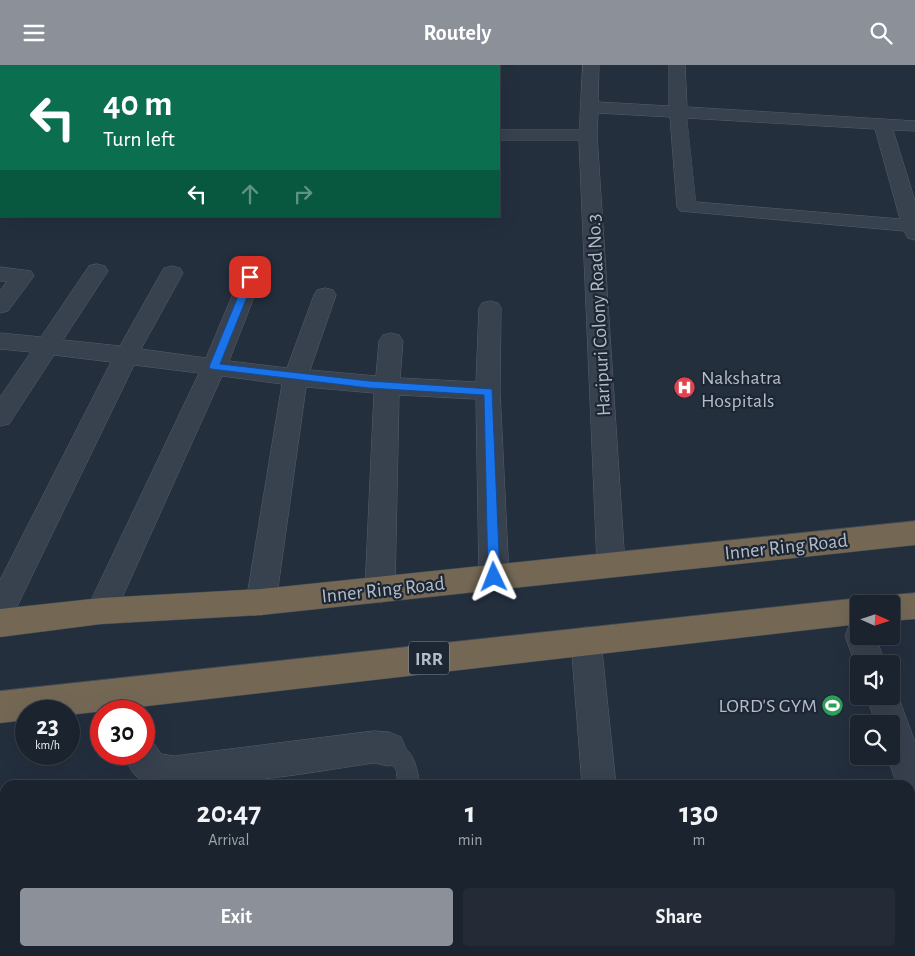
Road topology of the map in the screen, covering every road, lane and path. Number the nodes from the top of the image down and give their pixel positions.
1 (591, 65) edge
2 (677, 65) edge
3 (589, 107) junction
4 (678, 112) junction
5 (882, 124) junction
6 (915, 126) edge
7 (500, 135) edge
8 (588, 135) junction
9 (912, 219) edge
10 (97, 271) dead end
11 (172, 273) dead end
12 (0, 274) edge
13 (250, 277) dead end
14 (325, 295) dead end
15 (0, 307) edge
16 (490, 308) dead end
17 (0, 341) edge
18 (392, 341) dead end
19 (49, 346) junction
20 (126, 356) junction
21 (214, 367) junction
22 (295, 377) junction
23 (387, 386) junction
24 (488, 391) junction
25 (0, 417) edge
26 (915, 533) edge
27 (611, 565) junction
28 (494, 577) junction
29 (380, 590) junction
30 (261, 602) junction
31 (915, 606) edge
32 (900, 607) edge
33 (0, 609) edge
34 (101, 611) junction
35 (0, 623) edge
36 (850, 623) edge
37 (586, 641) junction
38 (142, 700) edge
39 (90, 703) edge
40 (885, 705) edge
41 (0, 707) edge
42 (389, 749) joint
43 (149, 765) edge
44 (408, 780) edge
45 (600, 780) edge
46 (912, 780) edge

1 - 3 street, Haripuri Colony Road No.3
2 - 4 street
3 - 4 street
3 - 8 street, Haripuri Colony Road No.3
4 - 5 street
4 - 9 street
5 - 6 street
5 - 9 street
7 - 8 street
8 - 27 street, Haripuri Colony Road No.3
10 - 19 street
11 - 20 street
12 - 15 street
13 - 21 street
14 - 22 street
16 - 24 street
17 - 19 street
18 - 23 street
19 - 20 street
19 - 25 street
20 - 21 street
20 - 33 street
21 - 22 street
21 - 34 street
22 - 23 street
22 - 30 street
23 - 24 street
23 - 29 street
24 - 28 street
26 - 27 highway, Inner Ring Road
27 - 28 highway, Inner Ring Road
28 - 29 highway, Inner Ring Road
29 - 30 highway, Inner Ring Road
30 - 34 highway, Inner Ring Road
31 - 32 highway
34 - 35 highway, Inner Ring Road
36 - 37 highway, IRR
37 - 38 highway, IRR
37 - 45 street
39 - 41 highway, IRR
40 - 46 street
42 - 43 street
42 - 44 lane

